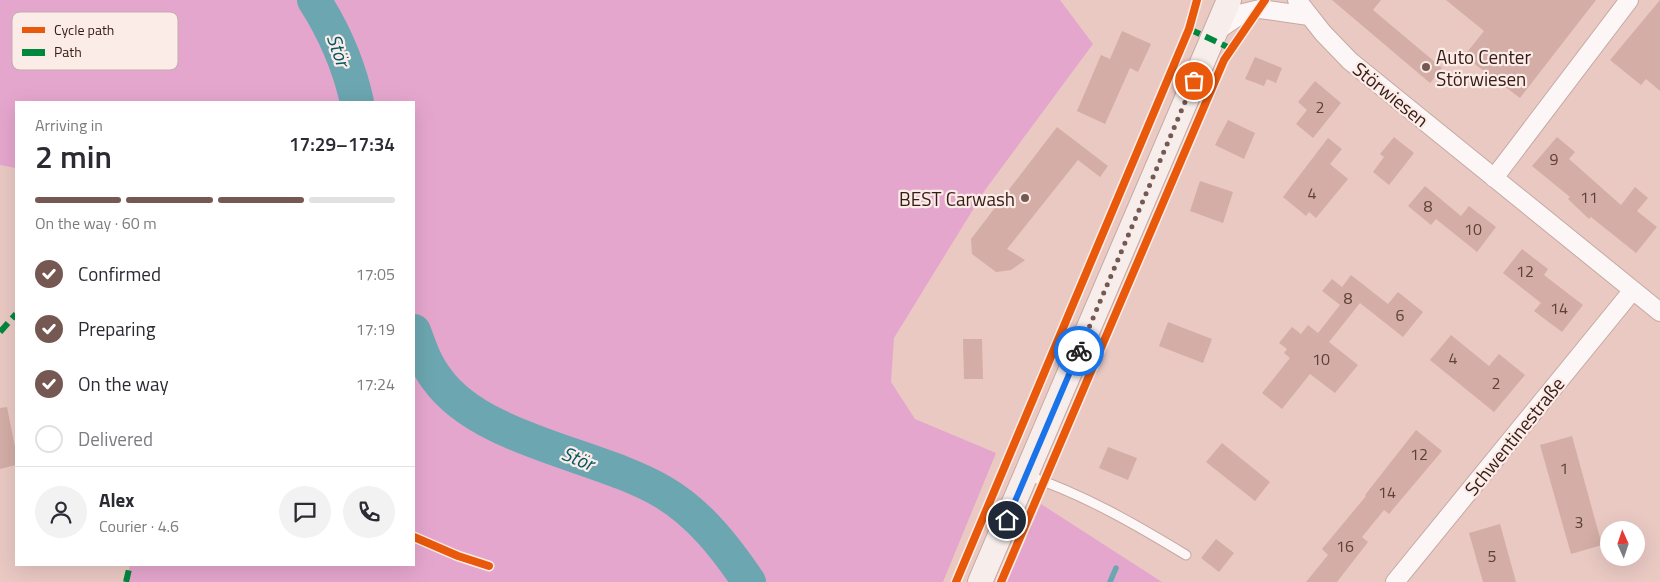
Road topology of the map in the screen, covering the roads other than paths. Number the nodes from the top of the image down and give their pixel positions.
1 (1228, 0) edge
2 (1297, 0) edge
3 (1629, 0) edge
4 (1309, 16) junction
5 (1215, 32) junction
6 (1494, 178) junction
7 (1633, 290) junction
8 (1660, 312) edge
9 (1026, 475) junction
10 (1186, 555) dead end
11 (980, 582) edge
12 (1394, 582) edge

1 - 5 main road
2 - 4 street, Störwiesen
3 - 6 street
4 - 5 street
4 - 6 street, Störwiesen
5 - 9 main road
6 - 7 street, Störwiesen
7 - 8 street, Störwiesen
7 - 12 street, Schwentinestraße
9 - 10 lane
9 - 11 main road

